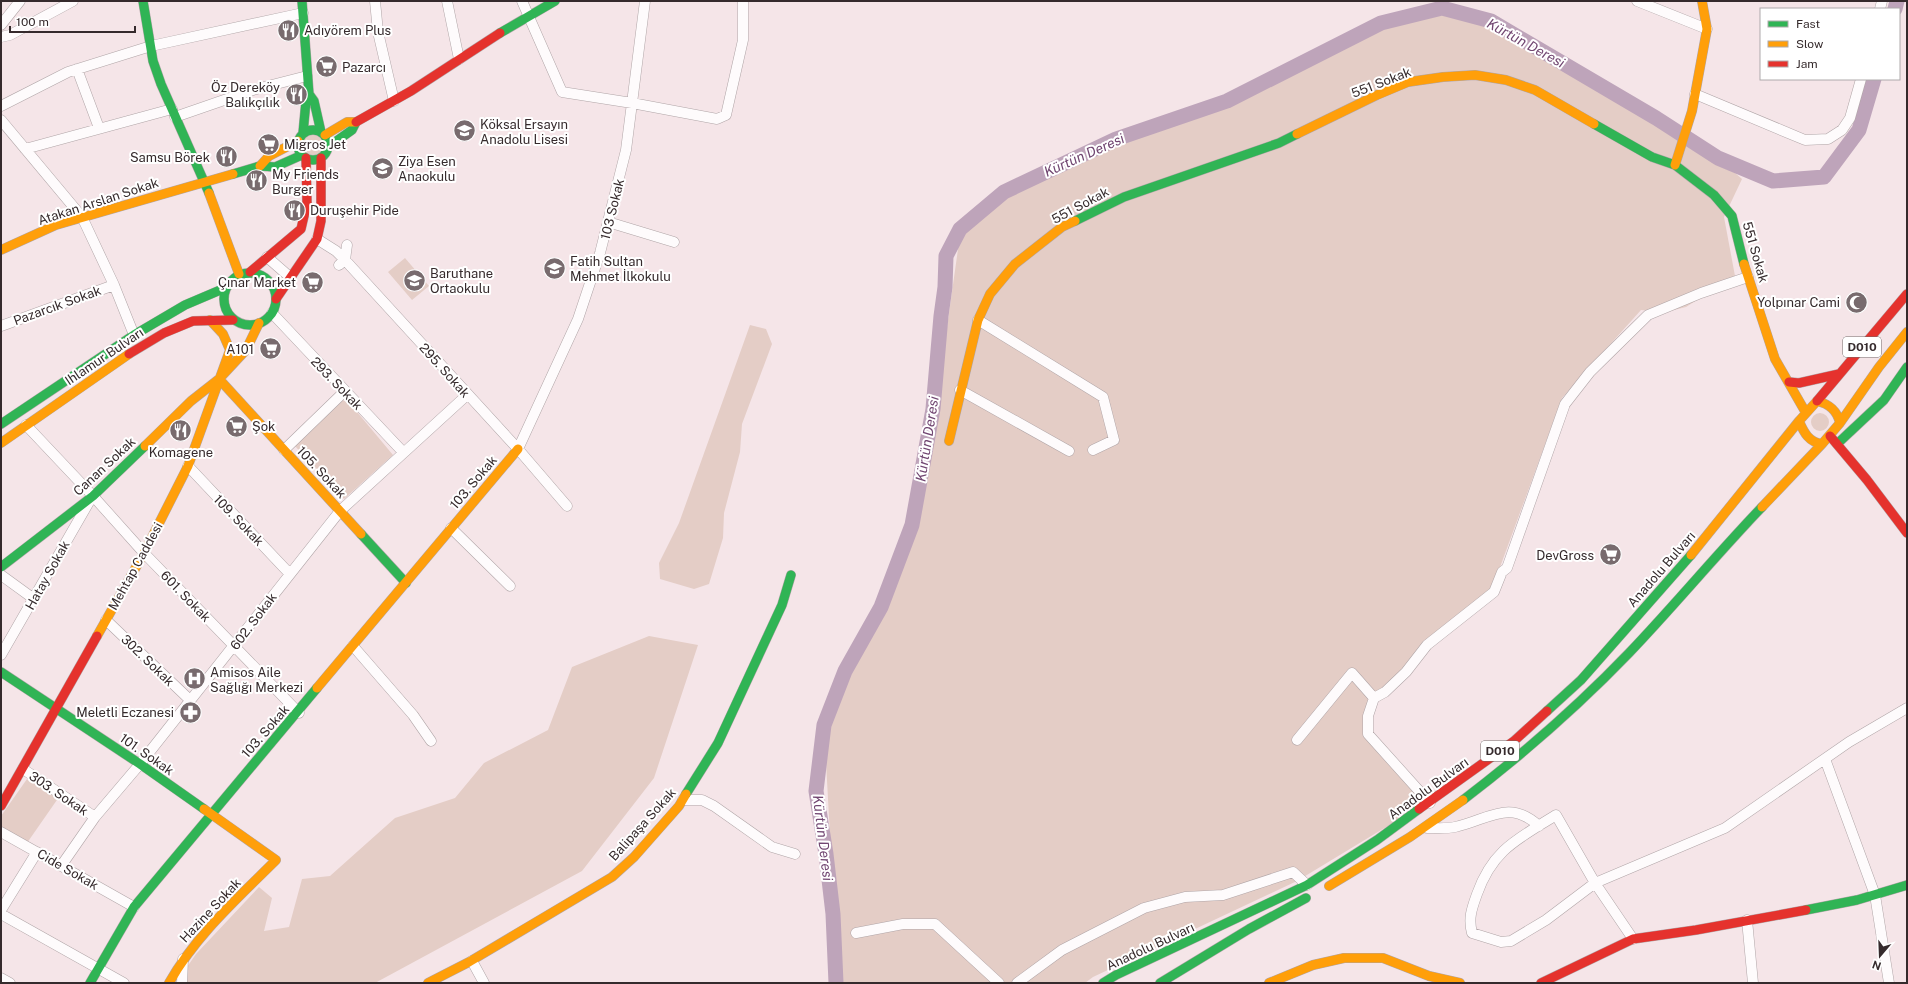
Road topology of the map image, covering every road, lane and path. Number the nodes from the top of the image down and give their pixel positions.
1 (20, 1) edge
2 (73, 1) edge
3 (143, 1) edge
4 (302, 1) edge
5 (375, 1) edge
6 (447, 1) edge
7 (522, 1) edge
8 (555, 1) edge
9 (645, 1) edge
10 (743, 1) edge
11 (1637, 1) edge
12 (1702, 1) edge
13 (302, 13) junction
14 (529, 17) junction
15 (1, 25) edge
16 (1706, 29) junction
17 (1, 37) edge
18 (151, 46) junction
19 (459, 59) junction
20 (78, 69) junction
21 (307, 76) junction
22 (1861, 80) edge
23 (309, 94) junction
24 (1695, 94) junction
25 (394, 101) junction
26 (632, 103) junction
27 (1, 106) edge
28 (173, 113) junction
29 (1, 120) edge
30 (356, 122) junction
31 (99, 128) junction
32 (323, 133) junction
33 (301, 137) junction
34 (328, 147) junction
35 (25, 149) junction
36 (304, 157) junction
37 (321, 158) junction
38 (1674, 165) junction
39 (260, 166) junction
40 (205, 182) junction
41 (82, 217) junction
42 (608, 222) junction
43 (317, 239) junction
44 (674, 242) dead end
45 (3, 246) edge
46 (347, 246) dead end
47 (267, 258) junction
48 (342, 262) junction
49 (250, 272) junction
50 (239, 274) junction
51 (1748, 277) junction
52 (290, 278) junction
53 (114, 285) junction
54 (225, 288) junction
55 (1907, 294) edge
56 (276, 299) junction
57 (272, 314) junction
58 (210, 320) junction
59 (234, 320) junction
60 (978, 320) junction
61 (259, 324) junction
62 (1, 326) edge
63 (1907, 332) edge
64 (134, 335) junction
65 (1907, 367) edge
66 (1839, 374) junction
67 (219, 379) junction
68 (1789, 382) junction
69 (1896, 382) junction
70 (1907, 384) edge
71 (960, 390) junction
72 (345, 391) junction
73 (467, 395) junction
74 (1818, 401) junction
75 (1806, 413) junction
76 (2, 421) edge
77 (1799, 421) junction
78 (1840, 423) junction
79 (26, 425) junction
80 (1830, 436) junction
81 (949, 441) dead end
82 (1, 443) edge
83 (1822, 444) junction
84 (1837, 444) junction
85 (518, 449) junction
86 (284, 450) junction
87 (1093, 450) dead end
88 (1069, 451) dead end
89 (402, 452) junction
90 (188, 466) junction
91 (93, 496) junction
92 (567, 506) dead end
93 (340, 510) junction
94 (451, 528) junction
95 (1907, 533) edge
96 (144, 553) junction
97 (1, 567) edge
98 (289, 573) junction
99 (1, 575) edge
100 (791, 575) dead end
101 (406, 583) junction
102 (510, 586) dead end
103 (34, 599) junction
104 (106, 620) junction
105 (234, 646) junction
106 (353, 646) junction
107 (1, 654) edge
108 (1, 672) edge
109 (1374, 698) junction
110 (190, 700) junction
111 (58, 708) junction
112 (1907, 708) edge
113 (299, 713) junction
114 (1297, 740) dead end
115 (431, 741) dead end
116 (1825, 759) junction
117 (140, 764) junction
118 (23, 769) junction
119 (683, 800) junction
120 (1430, 803) junction
121 (1, 806) edge
122 (211, 814) junction
123 (95, 817) junction
124 (1539, 826) junction
125 (1423, 828) junction
126 (1, 832) edge
127 (37, 852) junction
128 (795, 854) dead end
129 (276, 860) joint
130 (61, 866) junction
131 (1595, 883) junction
132 (1307, 885) junction
133 (1907, 885) edge
134 (1875, 895) junction
135 (134, 907) junction
136 (1, 910) edge
137 (1, 914) edge
138 (1747, 920) junction
139 (856, 933) dead end
140 (1633, 939) junction
141 (183, 959) junction
142 (472, 961) junction
143 (99, 968) junction
144 (1, 978) edge
145 (1118, 979) edge
146 (10, 983) edge
147 (90, 983) edge
148 (124, 983) edge
149 (169, 983) edge
150 (182, 983) edge
151 (428, 983) edge
152 (484, 983) edge
153 (999, 983) edge
154 (1017, 983) edge
155 (1103, 983) edge
156 (1160, 983) edge
157 (1269, 983) edge
158 (1460, 983) edge
159 (1541, 983) edge
160 (1753, 983) edge
161 (1889, 983) edge

1 - 15 street
2 - 17 street
3 - 18 main road
4 - 13 main road
5 - 25 street
6 - 19 street
7 - 14 street
8 - 14 main road
9 - 26 street, 103 Sokak
10 - 26 street
11 - 16 street
12 - 16 main road
13 - 18 street
13 - 21 main road
14 - 19 main road
14 - 26 street
16 - 24 main road
18 - 20 street
18 - 28 main road
19 - 25 main road
20 - 27 street
20 - 31 street
21 - 23 main road
21 - 28 street
22 - 24 street
23 - 32 main road
23 - 33 main road
24 - 38 main road
25 - 30 main road
26 - 42 street, 103 Sokak
28 - 31 street
28 - 40 main road
29 - 35 street
30 - 32 main road
30 - 34 main road
31 - 35 street
32 - 33 main road
32 - 34 main road
33 - 36 main road
33 - 39 main road
34 - 37 main road
35 - 41 street
36 - 37 main road
36 - 39 main road
36 - 47 main road
37 - 43 main road
38 - 51 main road, 551 Sokak
38 - 60 main road, 551 Sokak
39 - 40 main road, Atakan Arslan Sokak
40 - 41 main road, Atakan Arslan Sokak
40 - 50 main road
41 - 45 main road, Atakan Arslan Sokak
41 - 53 street
42 - 44 street
42 - 85 street, 103 Sokak
43 - 48 street, 295. Sokak
43 - 52 main road
46 - 48 street
47 - 49 main road
47 - 52 street
48 - 73 street, 295. Sokak
49 - 50 main road
49 - 56 main road
50 - 54 main road
51 - 68 main road, 551 Sokak
51 - 109 street
52 - 56 main road
53 - 62 street, Pazarcık Sokak
53 - 64 street
54 - 59 main road
54 - 64 main road, Ihlamur Bulvarı
55 - 66 main road, D010
56 - 57 main road
57 - 61 main road
57 - 72 street, 293. Sokak
58 - 59 main road, Ihlamur Bulvarı
58 - 67 main road
58 - 79 main road, Ihlamur Bulvarı
59 - 61 main road
60 - 71 main road, 551 Sokak
60 - 87 street
61 - 67 main road, Mehtap Caddesi
63 - 78 main road, D010
64 - 76 main road, Ihlamur Bulvarı
65 - 69 main road
66 - 68 main road
66 - 74 main road, D010
67 - 86 main road, 105. Sokak
67 - 90 main road, Mehtap Caddesi
67 - 91 main road, Canan Sokak
68 - 75 main road, 551 Sokak
69 - 70 street
69 - 84 main road
71 - 81 main road, 551 Sokak
71 - 88 street
72 - 86 street
72 - 89 street, 293. Sokak
73 - 85 street, 295. Sokak
73 - 89 street, 602. Sokak
74 - 75 main road, D010
74 - 78 main road
75 - 77 main road, D010
77 - 83 main road
77 - 120 main road, Anadolu Bulvarı / D010
78 - 80 main road, D010
79 - 82 main road, Ihlamur Bulvarı
79 - 91 street, 601. Sokak
80 - 83 main road, D010
80 - 84 main road
83 - 125 main road, D010
84 - 95 main road
85 - 92 street, 295. Sokak
85 - 94 main road, 103. Sokak
86 - 93 main road, 105. Sokak
89 - 93 street, 602. Sokak
90 - 96 main road, Mehtap Caddesi
90 - 98 street, 109. Sokak
91 - 96 street, 601. Sokak
91 - 97 main road, Canan Sokak
91 - 103 street, Hatay Sokak
93 - 98 street, 602. Sokak
93 - 101 main road, 105. Sokak
94 - 101 main road, 103. Sokak
94 - 102 street
96 - 104 main road, Mehtap Caddesi
96 - 105 street, 601. Sokak
98 - 105 street, 602. Sokak
99 - 103 street
100 - 119 main road, Balipaşa Sokak
101 - 106 main road, 103. Sokak
103 - 107 street, Hatay Sokak
104 - 110 street, 302. Sokak
104 - 111 main road, Mehtap Caddesi
105 - 110 street, 602. Sokak
105 - 113 street, 601. Sokak
106 - 113 main road, 103. Sokak
106 - 115 street
108 - 111 main road, 101. Sokak
109 - 114 street
109 - 120 street
110 - 117 street, 602. Sokak
111 - 117 main road, 101. Sokak
111 - 118 main road, Mehtap Caddesi
112 - 116 street
113 - 122 main road, 103. Sokak
116 - 131 street
116 - 134 street
117 - 122 main road, 101. Sokak
117 - 123 street, 602. Sokak
118 - 121 main road, Mehtap Caddesi
118 - 123 street, 303. Sokak
119 - 128 street
119 - 142 main road, Balipaşa Sokak
120 - 132 main road, Anadolu Bulvarı / D010
122 - 129 main road, 101. Sokak
122 - 135 main road, 103. Sokak
123 - 130 street, 602. Sokak
124 - 125 street
124 - 131 street
124 - 131 street
125 - 156 main road, D010
126 - 127 street, Cide Sokak
127 - 130 street, Cide Sokak
127 - 136 street
129 - 141 main road, Hazine Sokak
130 - 135 street, Cide Sokak
131 - 140 street
132 - 145 main road, Anadolu Bulvarı / D010
132 - 154 street
133 - 134 main road
134 - 138 main road
134 - 161 street
135 - 143 main road, 103. Sokak
137 - 143 street
138 - 140 main road
138 - 160 street
139 - 153 street
140 - 159 main road
141 - 149 main road, Hazine Sokak
141 - 150 street
142 - 151 main road, Balipaşa Sokak
142 - 152 street
143 - 147 main road, 103. Sokak
143 - 148 street
144 - 146 street
145 - 155 main road, Anadolu Bulvarı / D010
157 - 158 main road

